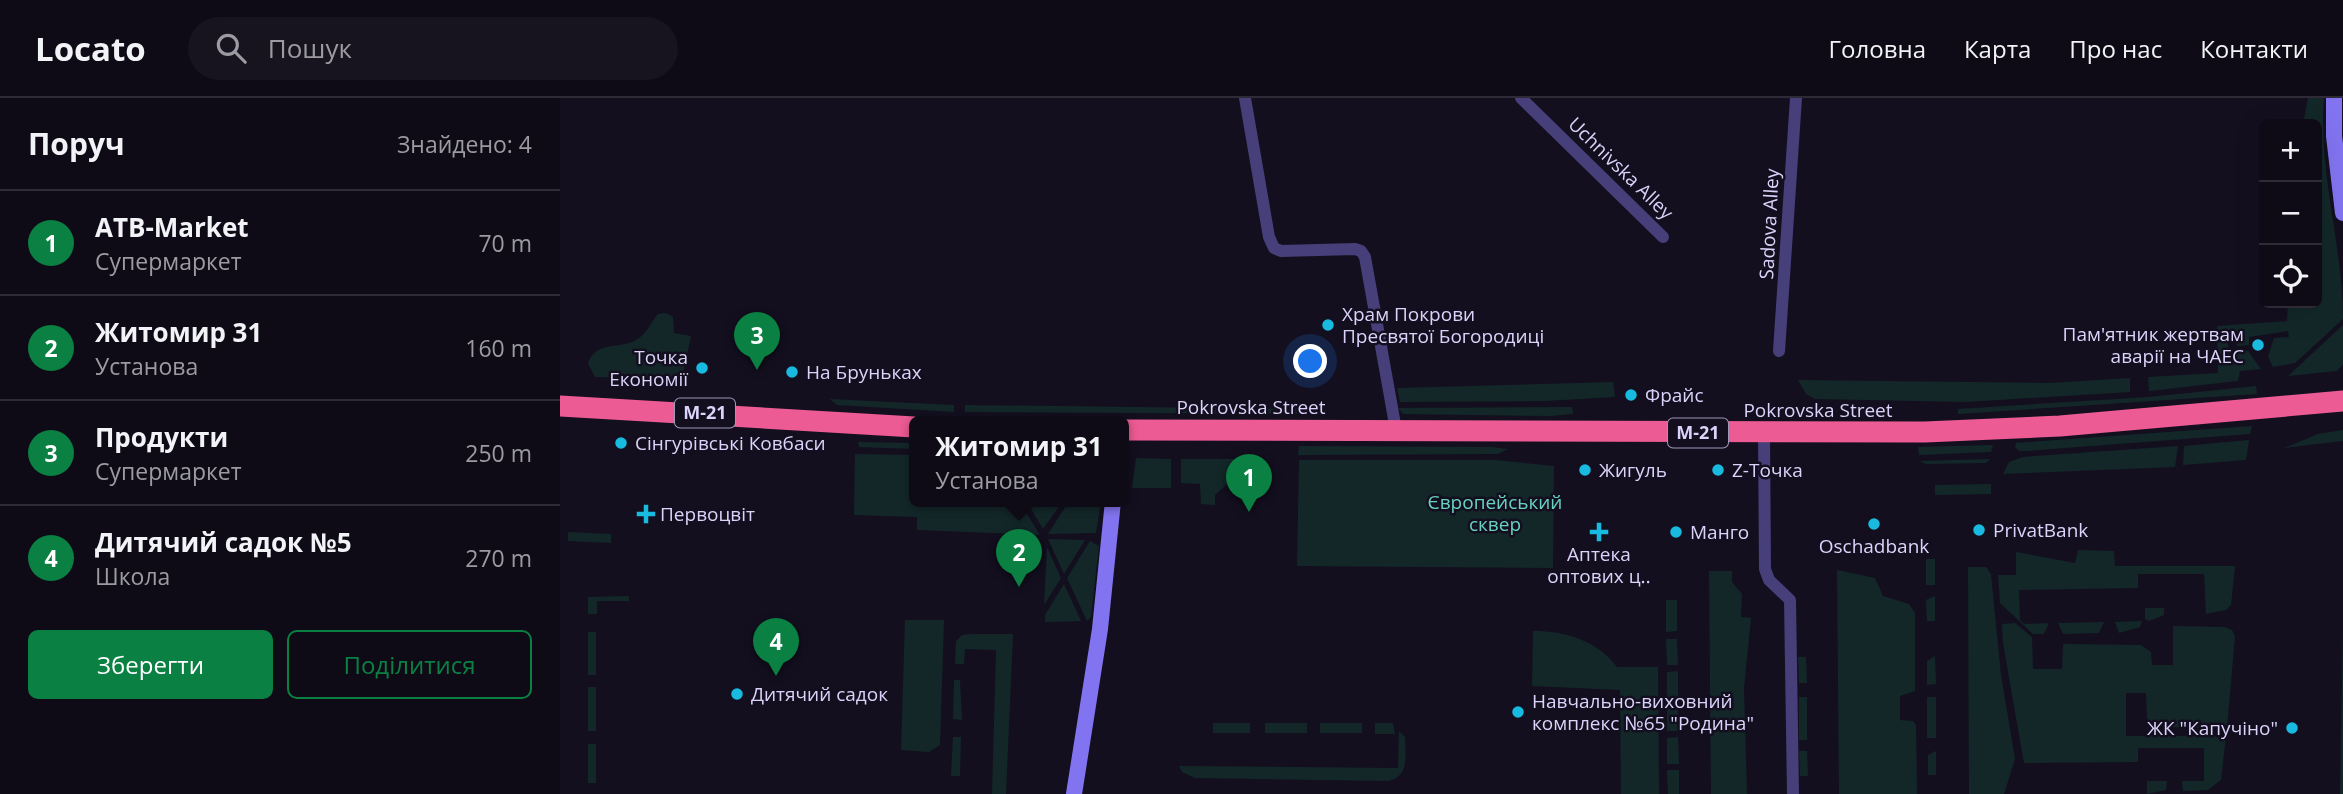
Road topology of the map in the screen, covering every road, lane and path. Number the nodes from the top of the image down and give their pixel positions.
1 (1245, 98) edge
2 (1521, 98) edge
3 (1796, 98) edge
4 (2334, 98) edge
5 (2343, 213) edge
6 (1663, 237) dead end
7 (1779, 351) dead end
8 (2343, 401) edge
9 (560, 406) edge
10 (909, 427) edge
11 (1129, 430) edge
12 (1396, 430) junction
13 (1764, 432) junction
14 (1112, 507) edge
15 (1074, 794) edge
16 (1793, 794) edge

1 - 12 street
2 - 6 street, Uchnivska Alley
3 - 7 street, Sadova Alley
4 - 5 street
8 - 13 highway, Pokrovska Street / М-21
9 - 10 highway, М-21
11 - 12 highway, Pokrovska Street / М-21
12 - 13 highway, Pokrovska Street / М-21
13 - 16 street
14 - 15 street

